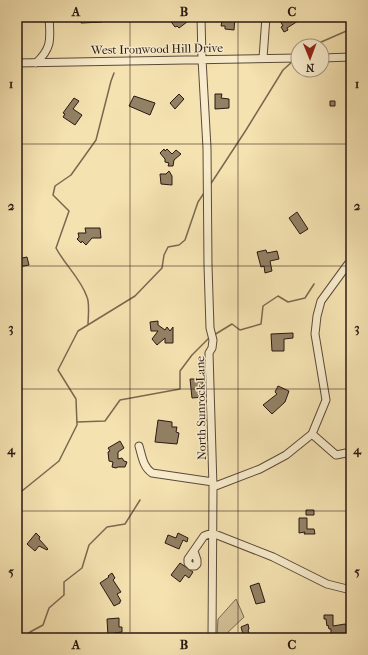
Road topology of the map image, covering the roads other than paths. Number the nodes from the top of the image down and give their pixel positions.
1 (49, 17) edge
2 (201, 17) edge
3 (266, 17) edge
4 (351, 57) edge
5 (263, 58) junction
6 (290, 58) edge
7 (330, 58) edge
8 (202, 59) junction
9 (36, 62) junction
10 (17, 63) edge
11 (351, 262) edge
12 (312, 434) junction
13 (139, 446) dead end
14 (351, 452) edge
15 (213, 484) junction
16 (212, 533) junction
17 (194, 551) dead end
18 (351, 590) edge
19 (212, 638) edge

1 - 9 street
2 - 8 street, North Sunrock Lane
3 - 5 street
4 - 7 street
5 - 6 street, West Ironwood Hill Drive
5 - 8 street, West Ironwood Hill Drive
8 - 9 street, West Ironwood Hill Drive
8 - 15 street, North Sunrock Lane
9 - 10 street, West Ironwood Hill Drive
11 - 12 street
12 - 14 street
12 - 15 street
13 - 15 street
15 - 16 street, North Sunrock Lane
16 - 17 street
16 - 18 street
16 - 19 street, North Sunrock Lane

